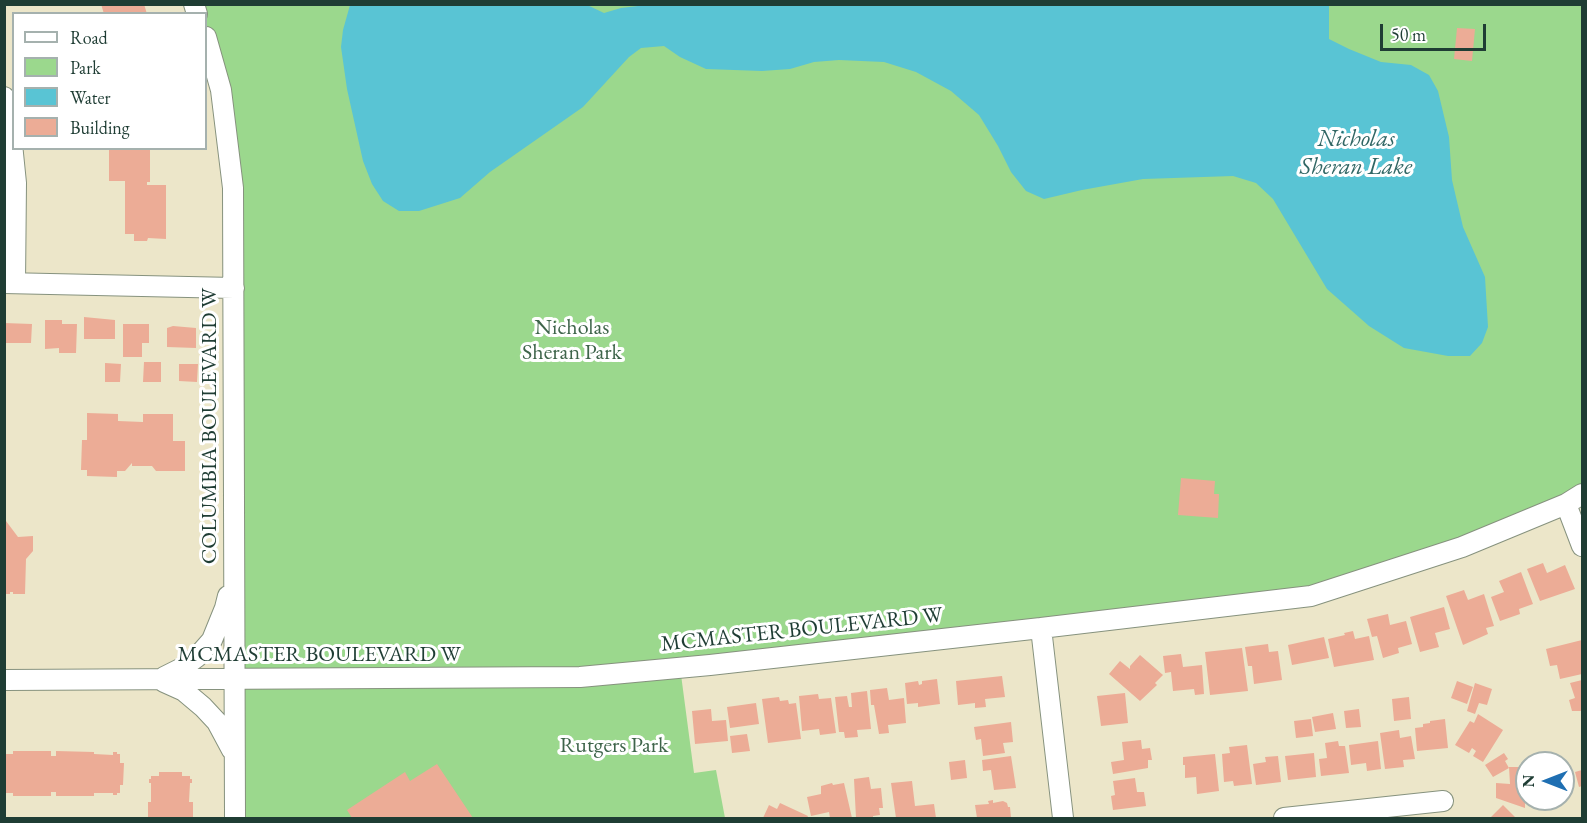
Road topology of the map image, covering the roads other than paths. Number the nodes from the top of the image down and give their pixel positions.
1 (207, 41) edge
2 (4, 97) edge
3 (12, 144) edge
4 (13, 150) edge
5 (10, 283) edge
6 (234, 288) junction
7 (1574, 499) edge
8 (1582, 546) edge
9 (234, 570) junction
10 (1041, 628) junction
11 (158, 679) junction
12 (234, 679) junction
13 (4, 680) edge
14 (234, 753) junction
15 (1443, 801) dead end
16 (235, 819) edge
17 (1063, 819) edge
18 (1284, 819) edge

1 - 6 street, COLUMBIA BOULEVARD W
2 - 3 street
4 - 5 street
5 - 6 street
6 - 9 street, COLUMBIA BOULEVARD W
7 - 8 street
7 - 10 street, MCMASTER BOULEVARD W
9 - 11 street
9 - 12 street, COLUMBIA BOULEVARD W
10 - 12 street, MCMASTER BOULEVARD W
10 - 17 street
11 - 12 street, MCMASTER BOULEVARD W
11 - 13 street, MCMASTER BOULEVARD W
11 - 14 street
12 - 14 street, COLUMBIA BOULEVARD W
14 - 16 street, COLUMBIA BOULEVARD W
15 - 18 street

